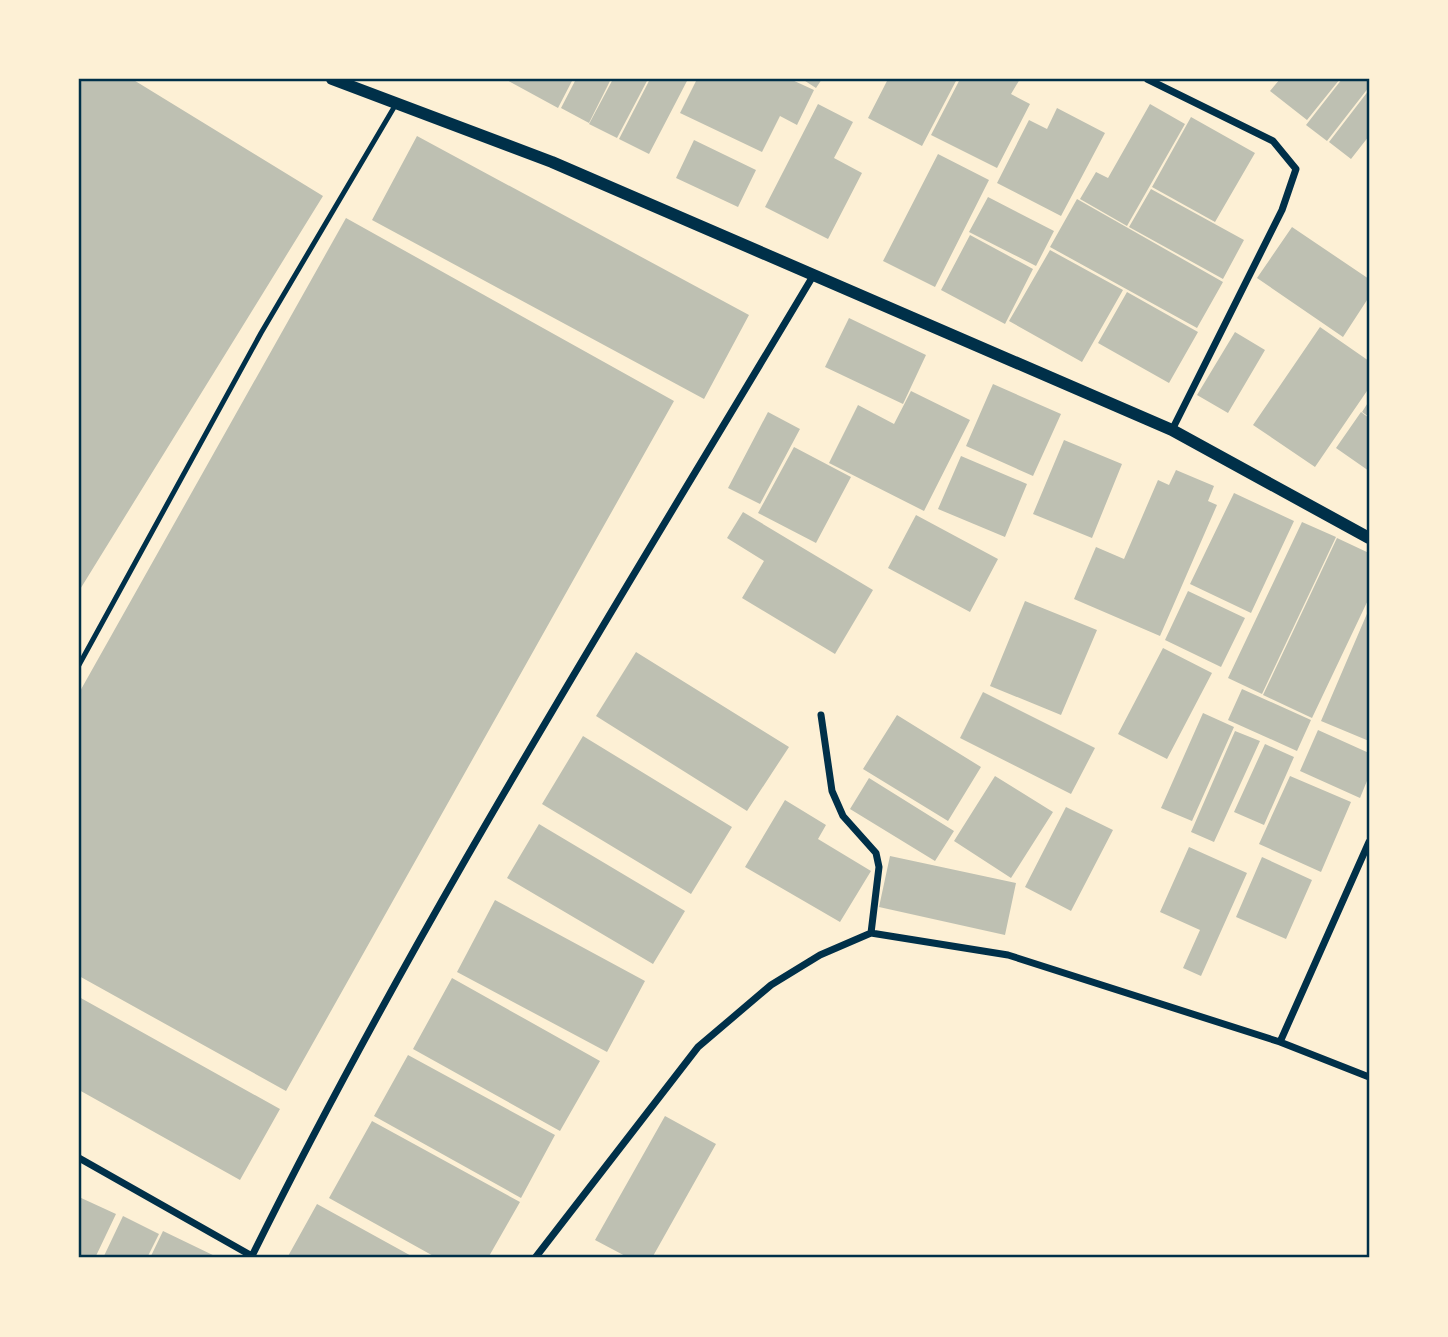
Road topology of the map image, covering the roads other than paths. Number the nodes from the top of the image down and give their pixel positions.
1 (332, 79) edge
2 (1147, 79) edge
3 (397, 103) junction
4 (813, 276) junction
5 (1172, 430) junction
6 (1369, 538) edge
7 (79, 665) edge
8 (821, 715) dead end
9 (1369, 842) edge
10 (871, 933) junction
11 (1280, 1042) junction
12 (1369, 1077) edge
13 (79, 1158) edge
14 (253, 1258) edge
15 (535, 1258) edge

1 - 3 street
2 - 5 street
3 - 4 street
3 - 7 lane
4 - 5 street
4 - 14 street
5 - 6 street
8 - 10 street
9 - 11 street
10 - 11 street
10 - 15 street
11 - 12 street
13 - 14 street

